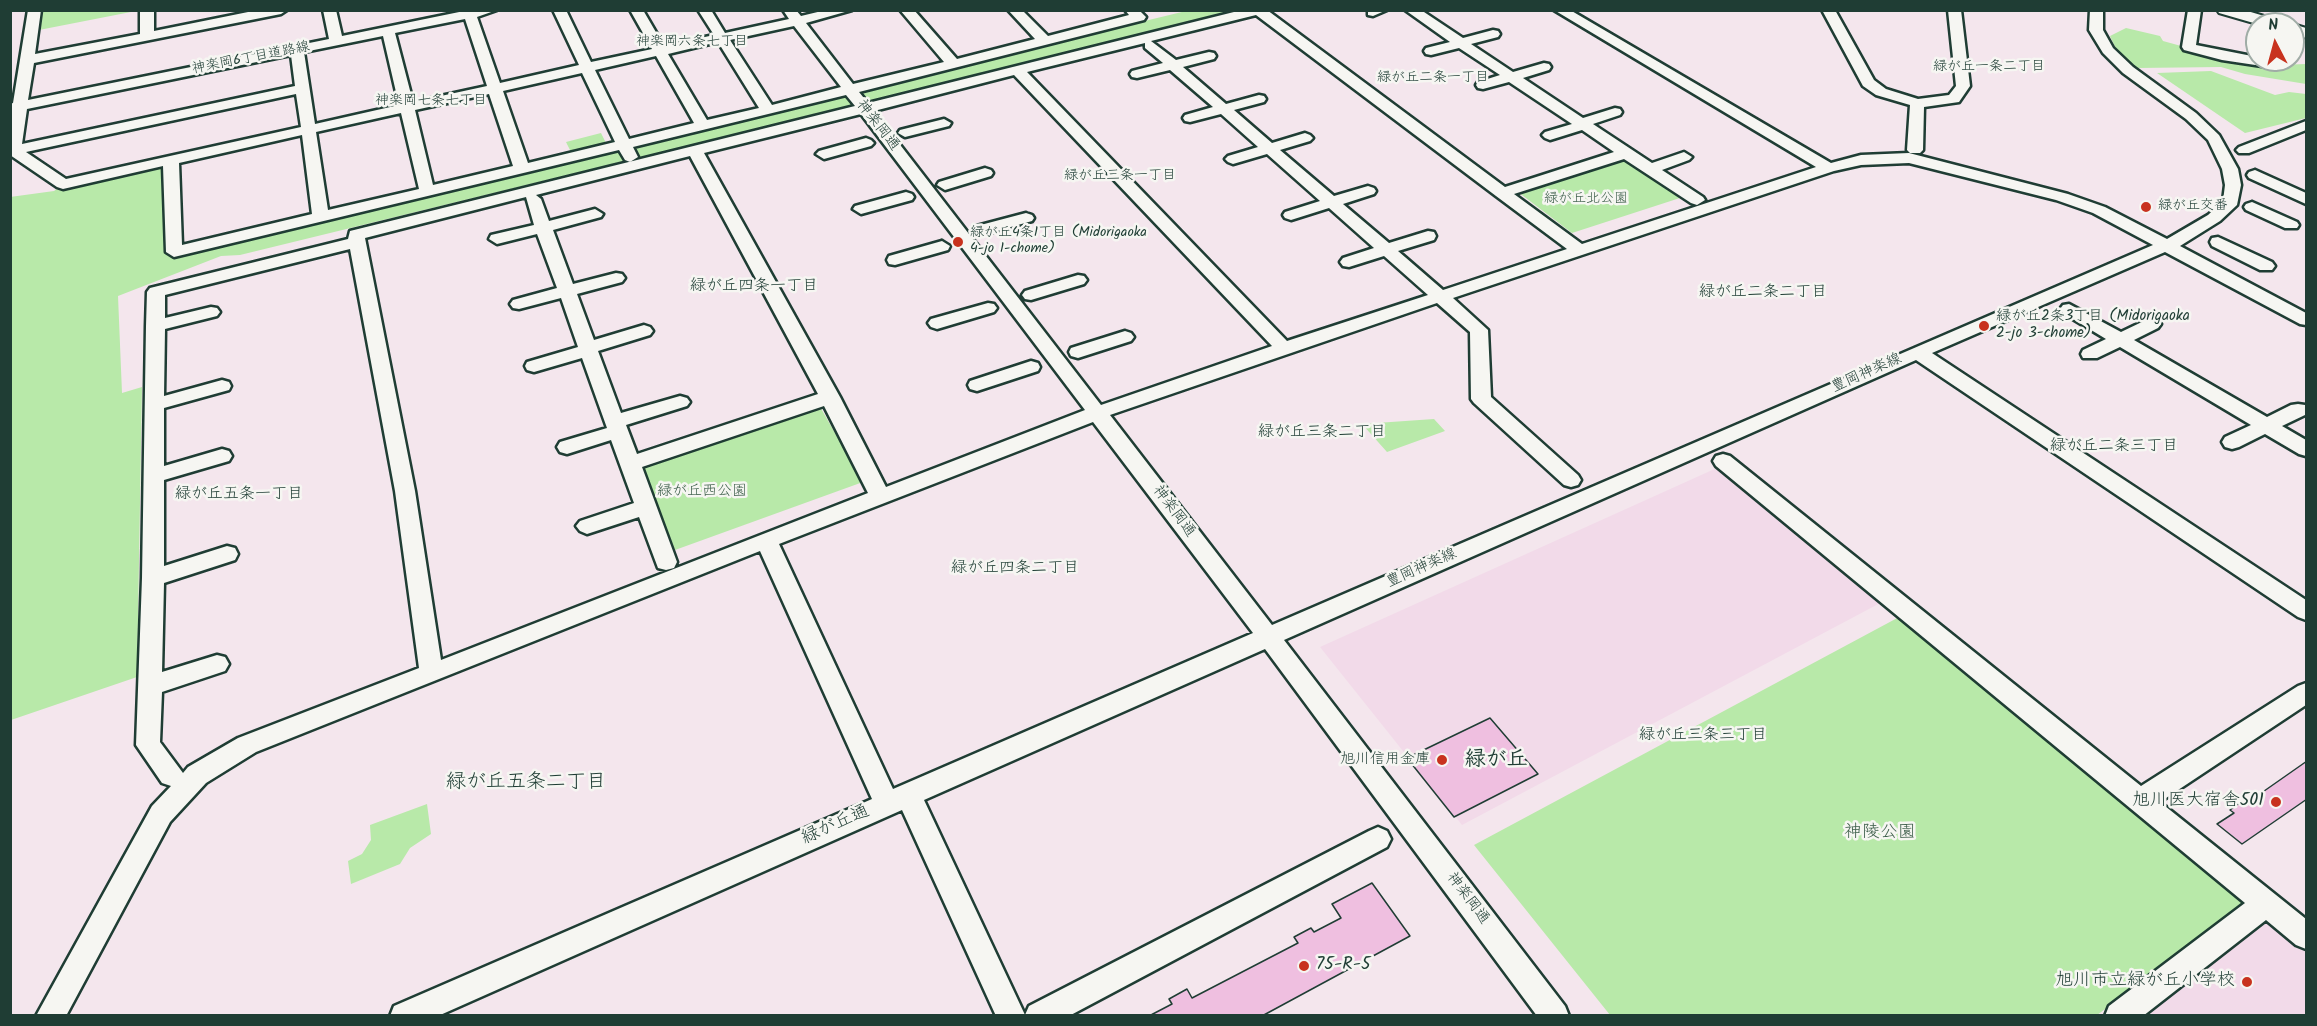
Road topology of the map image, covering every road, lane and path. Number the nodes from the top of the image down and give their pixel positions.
1 (35, 10) edge
2 (147, 10) edge
3 (281, 10) edge
4 (328, 10) edge
5 (491, 10) edge
6 (559, 10) edge
7 (636, 10) edge
8 (704, 10) edge
9 (846, 10) edge
10 (906, 10) edge
11 (1014, 10) edge
12 (1131, 10) edge
13 (1411, 10) edge
14 (1560, 10) edge
15 (1828, 10) edge
16 (1954, 10) edge
17 (2097, 10) edge
18 (2195, 10) edge
19 (2225, 10) edge
20 (1259, 11) edge
21 (240, 14) edge
22 (451, 14) edge
23 (470, 15) junction
24 (793, 16) edge
25 (2245, 16) edge
26 (388, 31) junction
27 (1493, 34) dead end
28 (147, 37) junction
29 (722, 38) junction
30 (1045, 41) junction
31 (337, 42) junction
32 (1461, 44) junction
33 (1150, 45) dead end
34 (297, 50) junction
35 (1431, 51) dead end
36 (660, 52) junction
37 (1209, 56) dead end
38 (2245, 59) edge
39 (27, 60) junction
40 (954, 64) junction
41 (1173, 65) junction
42 (587, 68) junction
43 (1544, 68) dead end
44 (1018, 71) junction
45 (1137, 74) dead end
46 (1512, 77) junction
47 (1483, 86) dead end
48 (304, 88) junction
49 (496, 88) junction
50 (848, 89) junction
51 (1258, 99) dead end
52 (1917, 103) junction
53 (16, 107) edge
54 (407, 108) junction
55 (1223, 109) junction
56 (768, 110) junction
57 (865, 110) junction
58 (1616, 112) dead end
59 (1190, 118) dead end
60 (944, 123) dead end
61 (1582, 124) junction
62 (703, 125) junction
63 (2307, 125) edge
64 (309, 130) junction
65 (906, 133) dead end
66 (1550, 135) dead end
67 (1305, 138) dead end
68 (866, 143) dead end
69 (624, 144) junction
70 (1269, 149) junction
71 (13, 150) junction
72 (1915, 150) dead end
73 (2244, 150) dead end
74 (695, 151) junction
75 (1626, 153) junction
76 (824, 154) dead end
77 (1683, 157) dead end
78 (1233, 159) dead end
79 (171, 160) junction
80 (635, 166) junction
81 (522, 168) junction
82 (1829, 168) junction
83 (1650, 169) junction
84 (985, 173) dead end
85 (2254, 174) dead end
86 (945, 185) dead end
87 (428, 191) junction
88 (1368, 191) dead end
89 (1502, 193) junction
90 (2302, 193) edge
91 (906, 197) dead end
92 (532, 199) dead end
93 (1697, 200) dead end
94 (1331, 202) junction
95 (2252, 207) dead end
96 (861, 209) dead end
97 (595, 214) dead end
98 (1291, 215) dead end
99 (321, 217) junction
100 (1026, 218) dead end
101 (2291, 225) dead end
102 (543, 227) junction
103 (979, 231) dead end
104 (1428, 236) dead end
105 (497, 239) dead end
106 (358, 242) junction
107 (2218, 242) dead end
108 (942, 246) dead end
109 (2166, 246) junction
110 (1386, 250) junction
111 (1580, 251) junction
112 (895, 260) dead end
113 (1349, 262) dead end
114 (2266, 266) dead end
115 (616, 278) dead end
116 (1078, 280) dead end
117 (567, 291) junction
118 (1031, 295) dead end
119 (1441, 297) junction
120 (519, 304) dead end
121 (988, 308) dead end
122 (2069, 309) dead end
123 (211, 312) dead end
124 (2307, 320) edge
125 (937, 323) dead end
126 (2152, 324) dead end
127 (155, 326) junction
128 (644, 331) dead end
129 (1125, 337) dead end
130 (2121, 339) junction
131 (1284, 348) junction
132 (588, 349) junction
133 (1078, 352) dead end
134 (1917, 352) junction
135 (2090, 354) dead end
136 (534, 366) dead end
137 (1031, 367) dead end
138 (977, 385) dead end
139 (222, 386) dead end
140 (830, 397) junction
141 (680, 402) dead end
142 (154, 405) junction
143 (2298, 410) dead end
144 (1097, 413) junction
145 (2266, 425) junction
146 (616, 427) junction
147 (2232, 442) dead end
148 (567, 447) dead end
149 (2307, 449) edge
150 (222, 456) dead end
151 (1723, 461) dead end
152 (630, 465) junction
153 (154, 477) junction
154 (1571, 480) dead end
155 (880, 496) junction
156 (646, 507) junction
157 (587, 526) dead end
158 (766, 540) junction
159 (227, 554) dead end
160 (666, 562) dead end
161 (153, 578) junction
162 (2307, 611) edge
163 (1268, 636) junction
164 (217, 664) dead end
165 (431, 673) junction
166 (150, 686) junction
167 (2307, 693) edge
168 (171, 775) dead end
169 (897, 799) junction
170 (2140, 801) junction
171 (1378, 838) dead end
172 (2266, 904) junction
173 (2307, 936) edge
174 (50, 1016) edge
175 (404, 1016) edge
176 (1011, 1016) edge
177 (1039, 1016) edge
178 (1555, 1016) edge
179 (2119, 1016) edge

1 - 39 street
2 - 28 street
3 - 21 street
4 - 31 street
5 - 23 street, 神楽岡6丁目道路線
6 - 42 street
7 - 36 street
8 - 29 street
9 - 24 street
10 - 40 street
11 - 30 street
12 - 30 street
13 - 32 street
14 - 82 street
15 - 52 street
16 - 52 street
17 - 109 street, 豊岡神楽線
18 - 38 street
19 - 25 main road
20 - 44 street
20 - 89 street
21 - 28 street
22 - 23 street, 神楽岡6丁目道路線
22 - 26 street, 神楽岡6丁目道路線
23 - 49 street
24 - 29 street
24 - 50 street, 神楽岡通
26 - 31 street, 神楽岡6丁目道路線
26 - 54 street
27 - 32 street
28 - 39 street
29 - 36 street
29 - 56 street
30 - 40 street
31 - 34 street, 神楽岡6丁目道路線
32 - 35 street
32 - 46 street
33 - 41 street
34 - 48 street
34 - 53 street, 神楽岡6丁目道路線
36 - 42 street
36 - 62 street
37 - 41 street
39 - 53 street
40 - 50 street
41 - 45 street
41 - 55 street
42 - 49 street
42 - 69 street
43 - 46 street
44 - 57 street
44 - 131 street
46 - 47 street
46 - 61 street
48 - 64 street
48 - 71 street
49 - 54 street
49 - 81 street
50 - 56 street
50 - 57 street, 神楽岡通
51 - 55 street
52 - 72 street
53 - 71 street
54 - 64 street
54 - 87 street
55 - 59 street
55 - 70 street
56 - 62 street
57 - 74 street
57 - 144 street, 神楽岡通
58 - 61 street
60 - 65 street
61 - 66 street
61 - 75 street
62 - 69 street
63 - 73 street
64 - 79 street
64 - 99 street
67 - 70 street
68 - 76 street
69 - 80 street
69 - 81 street
70 - 78 street
70 - 94 street
71 - 79 street
74 - 80 street
74 - 140 street
75 - 83 street
75 - 89 street
77 - 83 street
79 - 99 street
80 - 106 street
81 - 87 street
82 - 109 street
82 - 111 street
83 - 93 street
84 - 86 street
85 - 90 street
87 - 99 street
88 - 94 street
89 - 111 street
91 - 96 street
92 - 102 street
94 - 98 street
94 - 110 street
95 - 101 street
97 - 102 street
100 - 103 street
102 - 105 street
102 - 117 street
104 - 110 street
106 - 127 street
106 - 165 street
107 - 114 street
108 - 112 street
109 - 124 street
109 - 134 street, 豊岡神楽線
110 - 113 street
110 - 119 street
111 - 119 street
115 - 117 street
116 - 118 street
117 - 120 street
117 - 132 street
119 - 131 street
119 - 154 street
121 - 125 street
122 - 130 street
123 - 127 street
126 - 130 street
127 - 142 street
128 - 132 street
129 - 133 street
130 - 135 street
130 - 145 street
131 - 144 street
132 - 136 street
132 - 146 street
134 - 162 street
134 - 163 street, 豊岡神楽線
137 - 138 street
139 - 142 street
140 - 152 street
140 - 155 street
141 - 146 street
142 - 153 street
143 - 145 street
144 - 155 street
144 - 163 street, 神楽岡通
145 - 147 street
145 - 149 street
146 - 148 street
146 - 152 street
150 - 153 street
151 - 170 street
152 - 156 street
153 - 161 street
155 - 158 street
156 - 157 street
156 - 160 street
158 - 165 street
158 - 169 street
159 - 161 street
161 - 166 street
163 - 169 street, 緑が丘通
163 - 178 street, 神楽岡通
164 - 166 street
165 - 174 street
166 - 168 street
167 - 170 street
169 - 175 street, 緑が丘通
169 - 176 street
170 - 172 street
171 - 177 street
172 - 173 street
172 - 179 street

